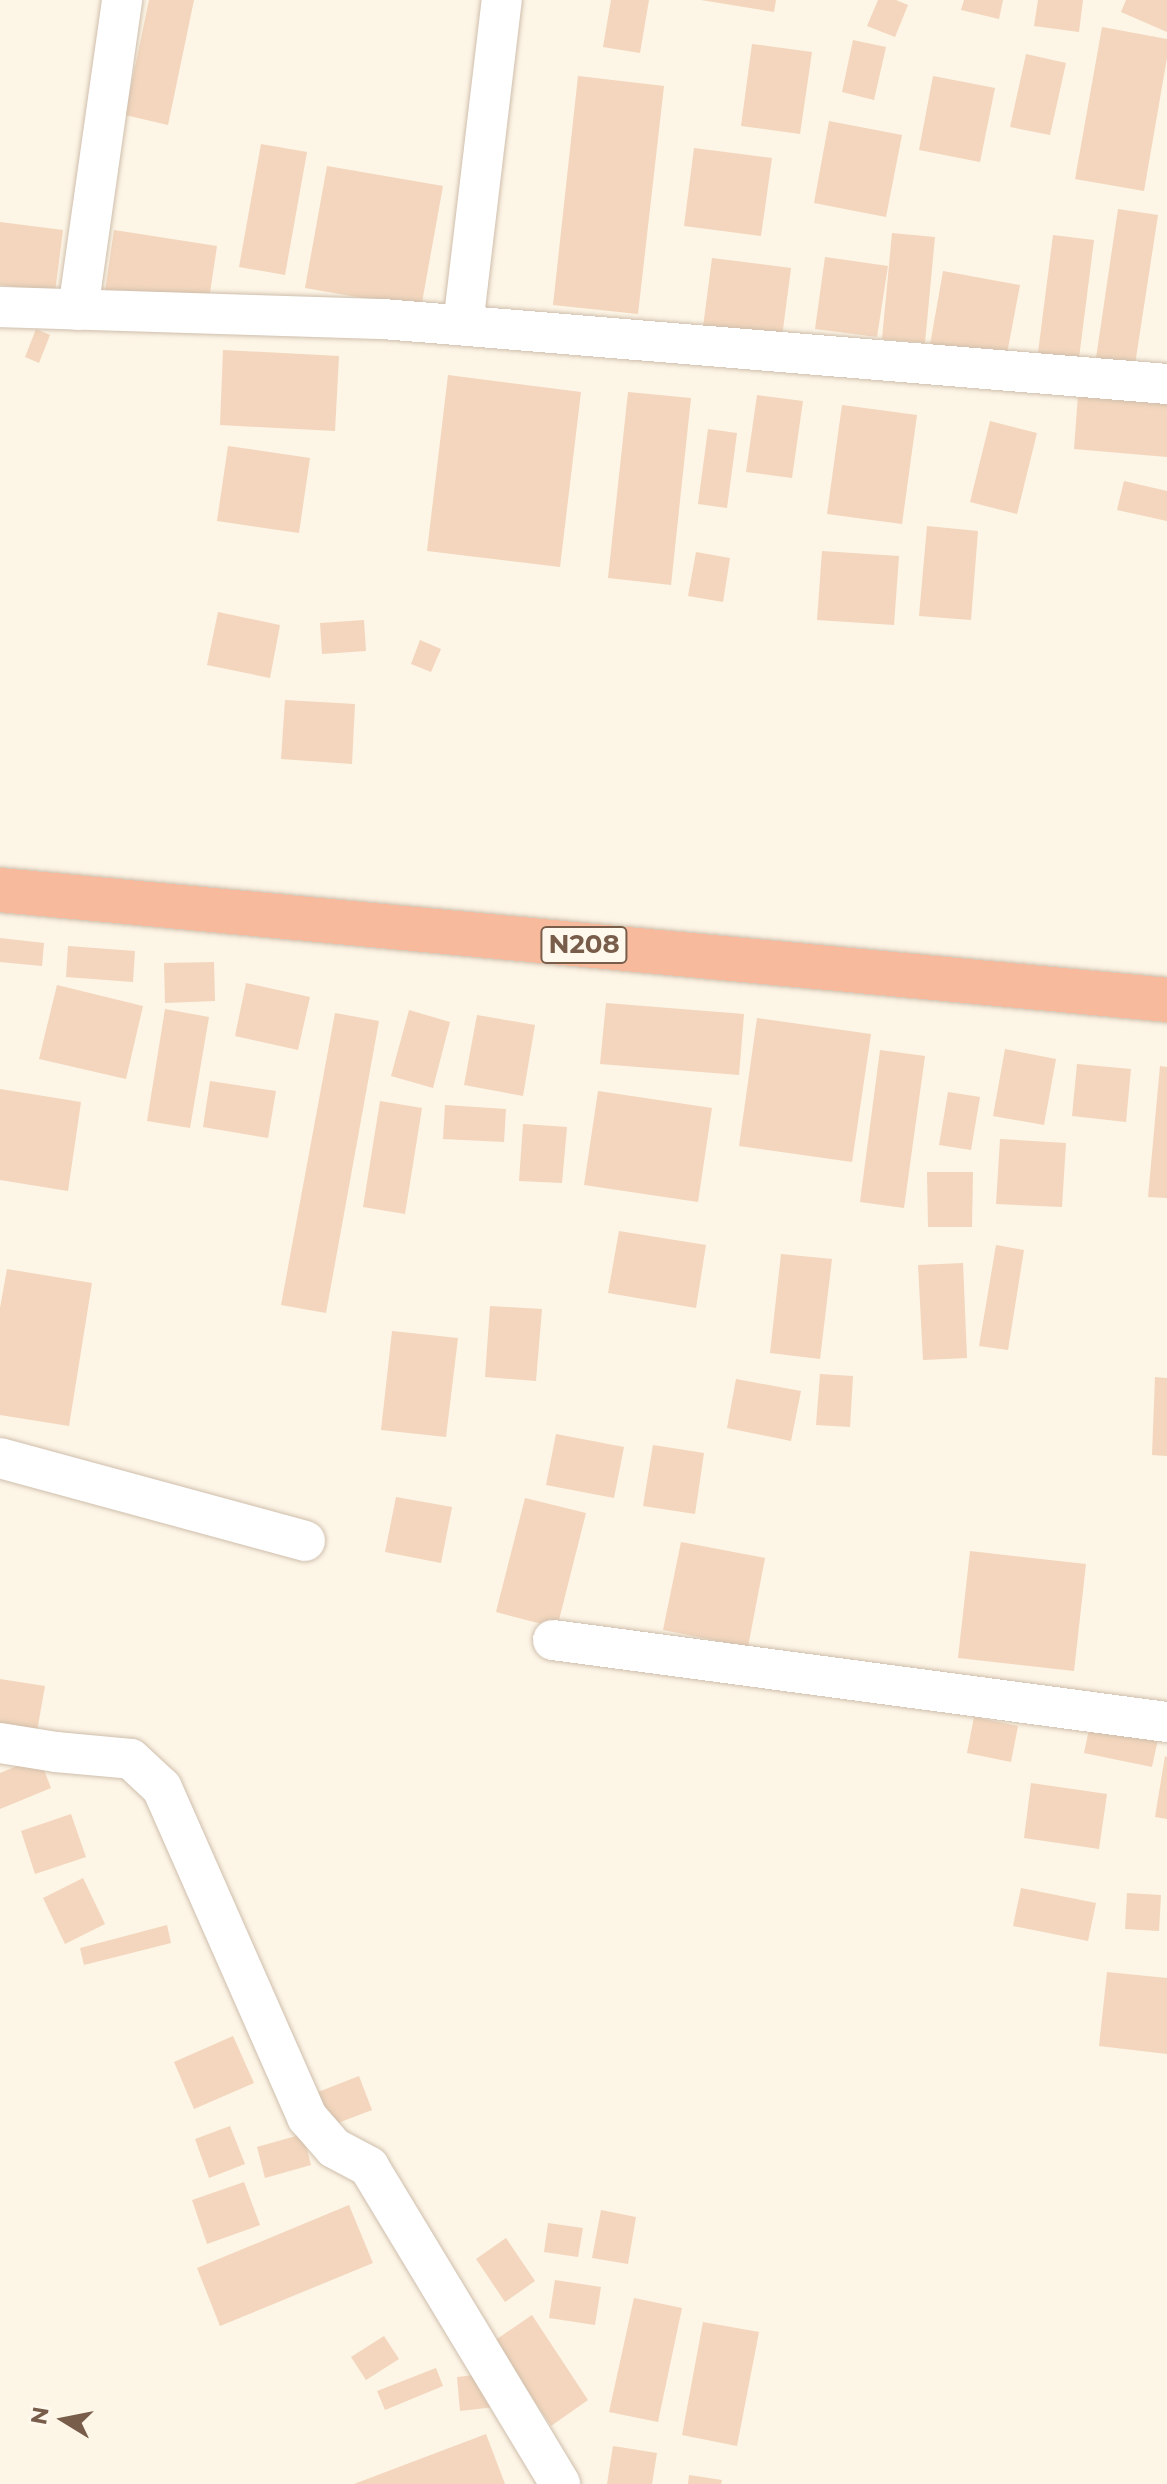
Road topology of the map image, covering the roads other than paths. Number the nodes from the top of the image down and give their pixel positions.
1 (122, 0) edge
2 (502, 0) edge
3 (0, 307) edge
4 (78, 310) junction
5 (463, 325) junction
6 (1167, 384) edge
7 (0, 879) edge
8 (0, 890) edge
9 (69, 896) junction
10 (1167, 1000) edge
11 (0, 1458) edge
12 (305, 1541) dead end
13 (553, 1640) dead end
14 (1167, 1722) edge
15 (0, 1743) edge
16 (560, 2484) edge

1 - 4 street
2 - 5 street
3 - 4 street
4 - 5 street
5 - 6 street
7 - 9 street
8 - 9 highway, N208
9 - 10 highway, N208
11 - 12 street
13 - 14 street
15 - 16 street

